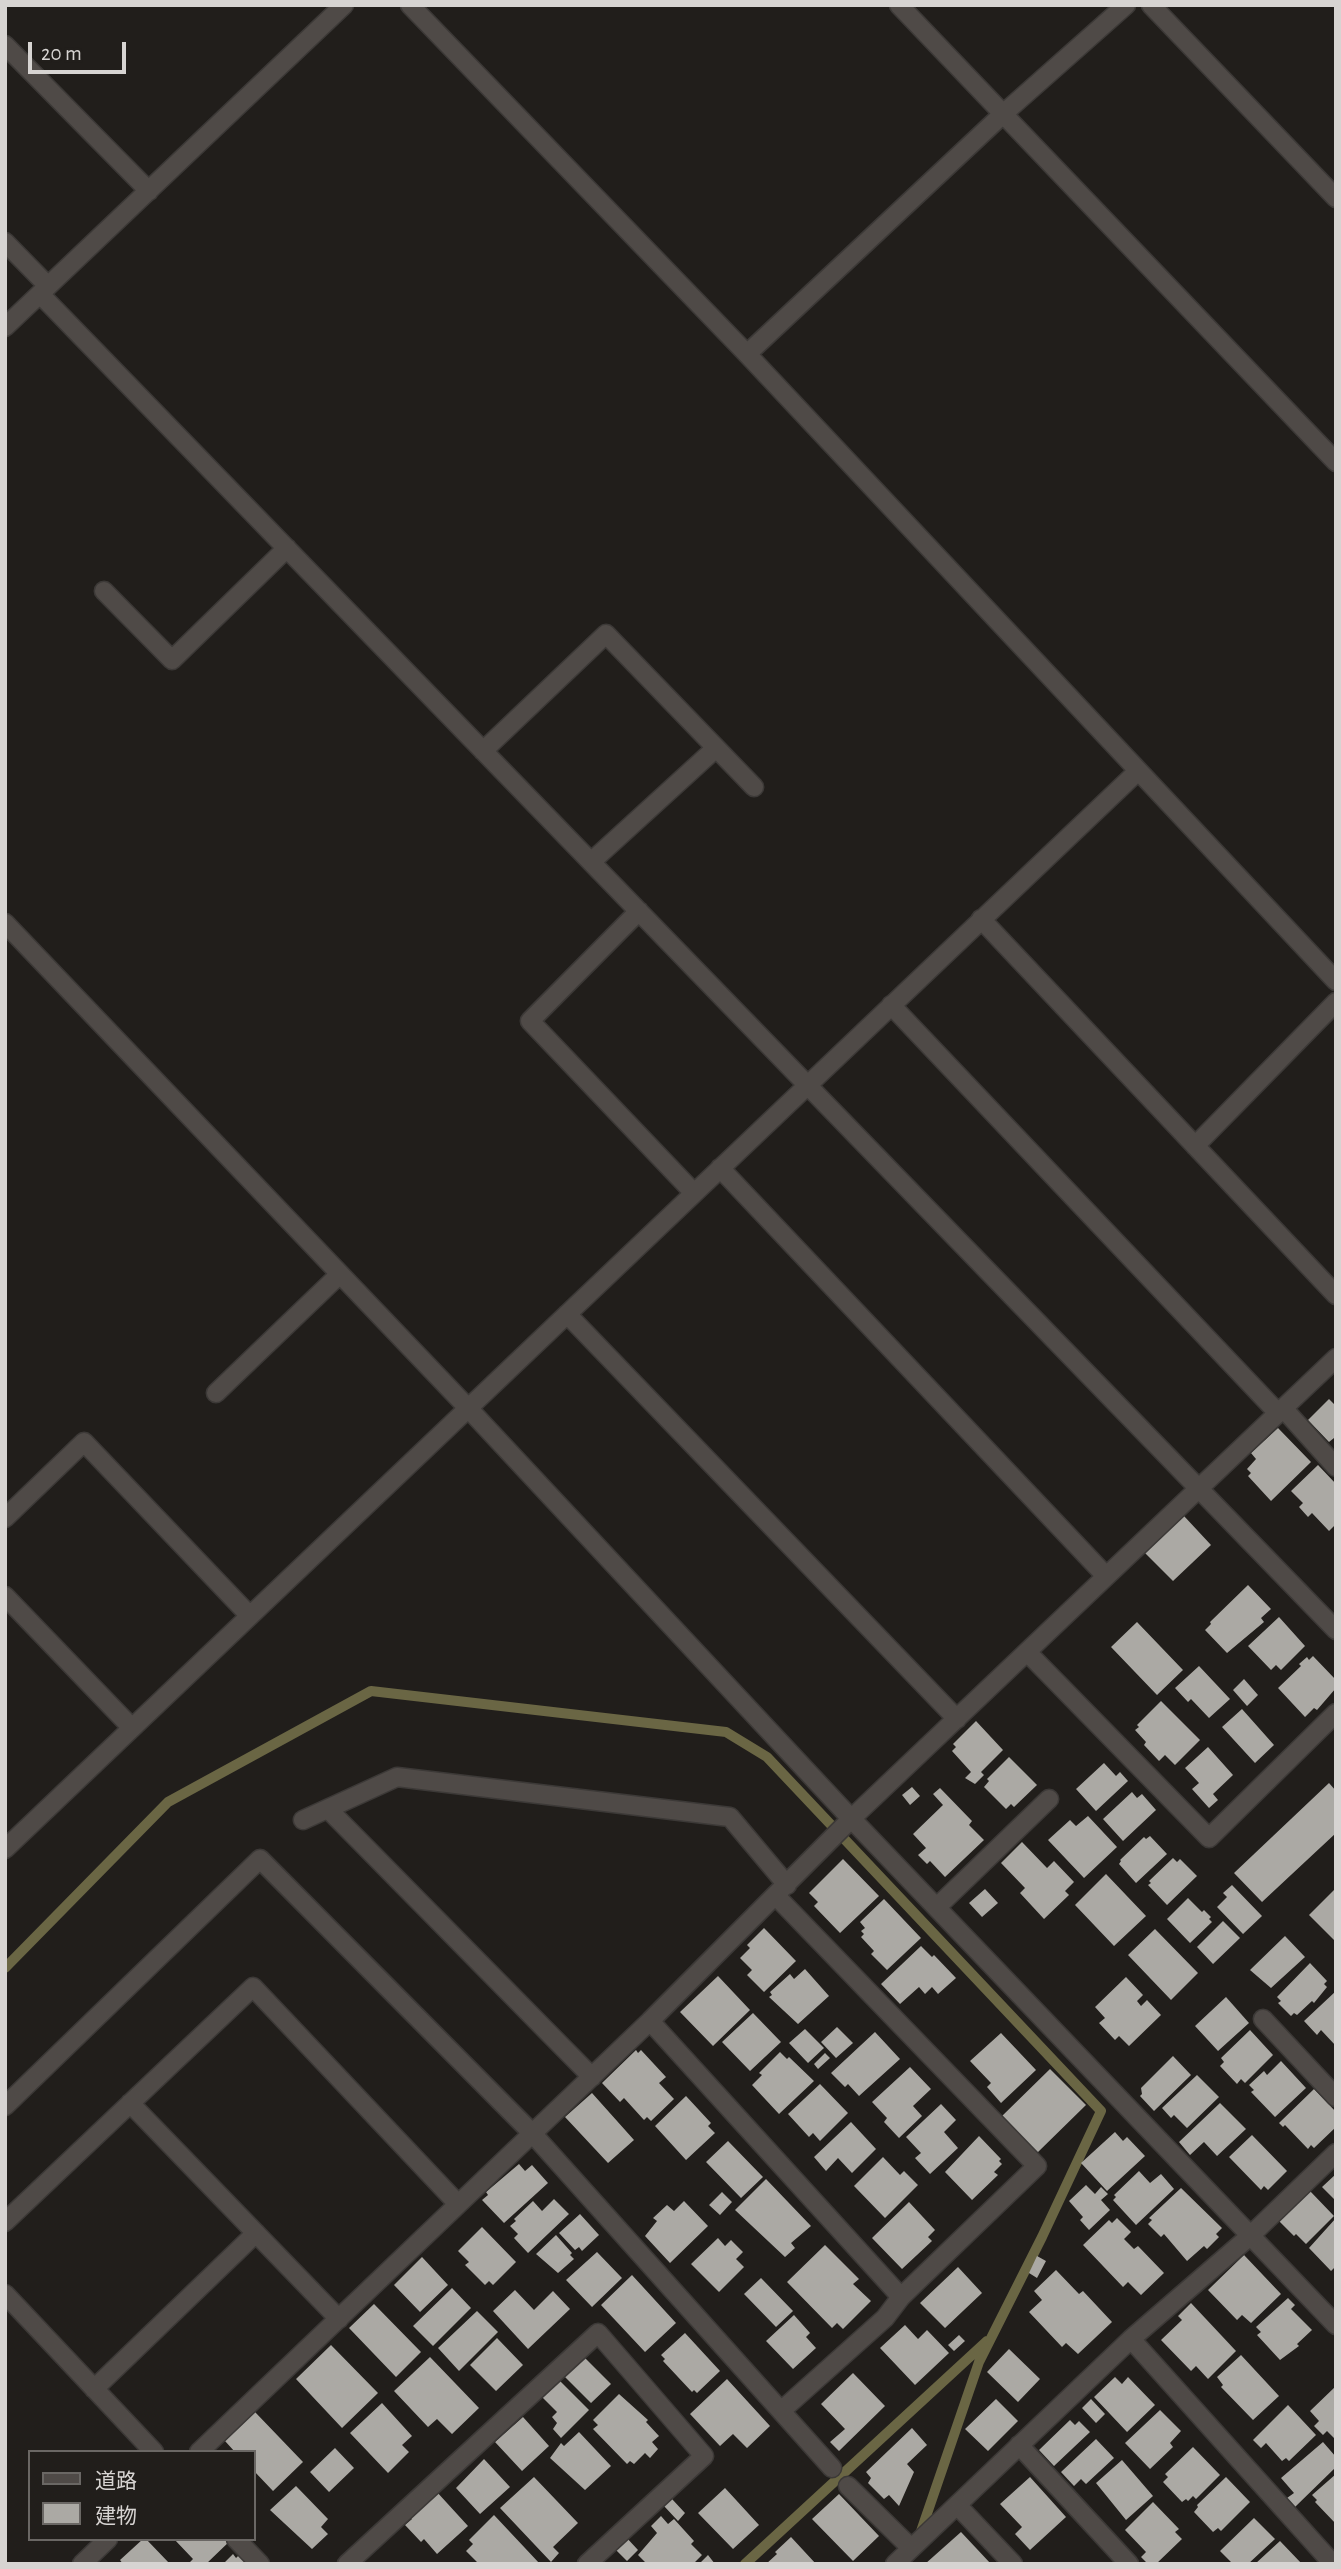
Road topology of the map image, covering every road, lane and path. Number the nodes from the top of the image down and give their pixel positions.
1 (344, 5) edge
2 (410, 5) edge
3 (899, 5) edge
4 (1126, 5) edge
5 (1151, 5) edge
6 (5, 44) edge
7 (1003, 114) junction
8 (149, 191) junction
9 (1336, 198) edge
10 (5, 242) edge
11 (44, 290) junction
12 (5, 327) edge
13 (747, 354) junction
14 (1336, 462) edge
15 (287, 548) junction
16 (104, 591) dead end
17 (716, 748) junction
18 (483, 751) junction
19 (1138, 771) junction
20 (754, 788) dead end
21 (591, 862) junction
22 (639, 911) junction
23 (981, 919) junction
24 (5, 923) edge
25 (1336, 981) edge
26 (1336, 1002) edge
27 (891, 1005) junction
28 (808, 1085) junction
29 (1195, 1146) junction
30 (720, 1168) junction
31 (694, 1193) junction
32 (340, 1274) junction
33 (1336, 1295) edge
34 (567, 1314) junction
35 (1336, 1358) edge
36 (216, 1393) dead end
37 (468, 1408) junction
38 (1280, 1411) junction
39 (1336, 1467) edge
40 (1198, 1488) junction
41 (5, 1518) edge
42 (1105, 1575) junction
43 (5, 1596) edge
44 (250, 1616) junction
45 (1336, 1630) edge
46 (1028, 1653) junction
47 (1336, 1713) edge
48 (957, 1719) junction
49 (132, 1728) junction
50 (1049, 1799) dead end
51 (327, 1809) junction
52 (303, 1819) dead end
53 (843, 1827) junction
54 (5, 1849) edge
55 (782, 1891) junction
56 (937, 1907) junction
57 (1264, 2019) dead end
58 (650, 2021) junction
59 (592, 2077) junction
60 (1336, 2097) edge
61 (130, 2104) junction
62 (5, 2106) edge
63 (533, 2133) junction
64 (1336, 2153) edge
65 (458, 2204) junction
66 (5, 2222) edge
67 (256, 2233) junction
68 (1250, 2236) junction
69 (5, 2294) edge
70 (901, 2297) junction
71 (339, 2319) junction
72 (1336, 2325) edge
73 (1131, 2339) junction
74 (94, 2389) junction
75 (781, 2411) junction
76 (1020, 2445) junction
77 (152, 2450) edge
78 (201, 2450) edge
79 (832, 2468) dead end
80 (848, 2486) dead end
81 (957, 2505) junction
82 (106, 2541) edge
83 (238, 2541) edge
84 (911, 2548) junction
85 (82, 2564) edge
86 (260, 2564) edge
87 (347, 2564) edge
88 (587, 2564) edge
89 (895, 2564) edge
90 (1013, 2564) edge
91 (1129, 2564) edge
92 (1334, 2564) edge

1 - 8 street
2 - 13 street
3 - 7 street
4 - 7 street
5 - 9 street
6 - 8 street
7 - 13 street
7 - 14 street
8 - 11 street
10 - 11 street
11 - 12 street
11 - 15 street
13 - 19 street
15 - 16 street
15 - 18 street
17 - 18 street
17 - 20 street
17 - 21 street
18 - 21 street
19 - 23 street
19 - 25 street
21 - 22 street
22 - 28 street
22 - 31 street
23 - 27 street
23 - 29 street
24 - 32 street
26 - 29 street
27 - 28 street
27 - 38 street
28 - 30 street
28 - 40 street
29 - 33 street
30 - 31 street
30 - 42 street
31 - 34 street
32 - 36 street
32 - 37 street
34 - 37 street
34 - 48 street
35 - 38 street
37 - 44 street
37 - 53 street
38 - 39 street
38 - 40 street
40 - 42 street
40 - 45 street
41 - 44 street
42 - 46 street
43 - 49 street
44 - 49 street
46 - 47 street
46 - 48 street
48 - 53 street
49 - 54 street
50 - 56 street
51 - 52 street
51 - 55 street
51 - 59 street
53 - 55 street
53 - 56 street
55 - 58 street
55 - 70 street
56 - 68 street
57 - 60 street
58 - 59 street
58 - 70 street
59 - 63 street
61 - 65 street
61 - 66 street
61 - 67 street
62 - 63 street
63 - 65 street
63 - 75 street
64 - 68 street
65 - 71 street
67 - 71 street
67 - 74 street
68 - 72 street
68 - 73 street
69 - 74 street
70 - 75 street
71 - 78 street
73 - 76 street
73 - 92 street
74 - 77 street
75 - 79 street
76 - 81 street
76 - 91 street
80 - 84 street
81 - 84 street
81 - 90 street
82 - 85 street
83 - 86 street
84 - 89 street
87 - 88 street

